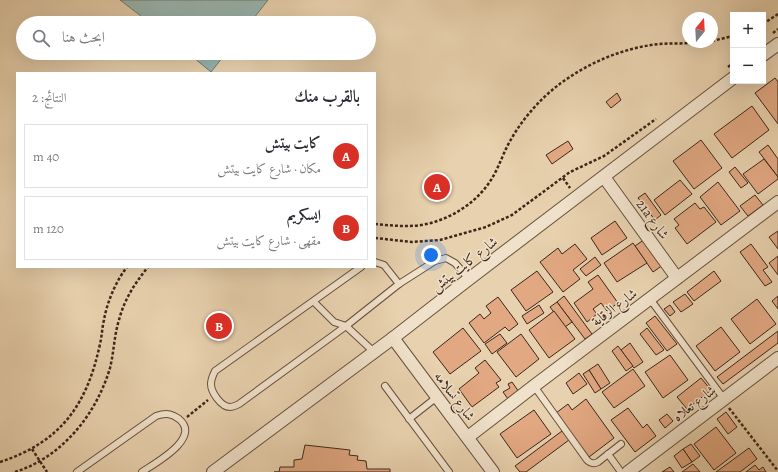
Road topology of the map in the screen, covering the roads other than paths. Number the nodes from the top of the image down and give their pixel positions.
1 (778, 44) edge
2 (766, 53) edge
3 (730, 73) edge
4 (604, 177) junction
5 (778, 202) edge
6 (376, 262) edge
7 (360, 268) edge
8 (677, 278) junction
9 (468, 279) junction
10 (399, 284) junction
11 (650, 299) junction
12 (314, 302) junction
13 (346, 326) junction
14 (394, 338) junction
15 (374, 352) junction
16 (778, 358) edge
17 (385, 386) dead end
18 (534, 386) junction
19 (437, 397) junction
20 (724, 400) junction
21 (409, 419) junction
22 (468, 437) junction
23 (621, 444) dead end
24 (608, 454) junction
25 (77, 472) edge
26 (142, 472) edge
27 (213, 472) edge
28 (449, 472) edge
29 (494, 472) edge
30 (621, 472) edge
31 (628, 472) edge

1 - 2 street
3 - 4 street, شارع كايت بيتش
4 - 8 street, 21a شارع
4 - 9 street, شارع كايت بيتش
5 - 8 street, شارع الرقاية
6 - 10 lane
7 - 12 lane
8 - 11 street, شارع الرقاية
9 - 10 lane
9 - 14 street, شارع كايت بيتش
10 - 13 lane
11 - 18 street, شارع الرقاية
11 - 20 lane
12 - 13 lane
12 - 13 lane
13 - 15 lane
14 - 15 street, شارع كايت بيتش
14 - 19 street, شارع تسلامه
15 - 27 street, شارع كايت بيتش
16 - 20 street, شارع تعلاه
17 - 21 lane
18 - 22 street, شارع الرقاية
18 - 24 lane
19 - 21 lane
19 - 22 street, شارع تسلامه
20 - 31 street, شارع تعلاه
21 - 28 lane
22 - 29 street, شارع تسلامه
23 - 24 lane
24 - 30 lane
25 - 26 lane

